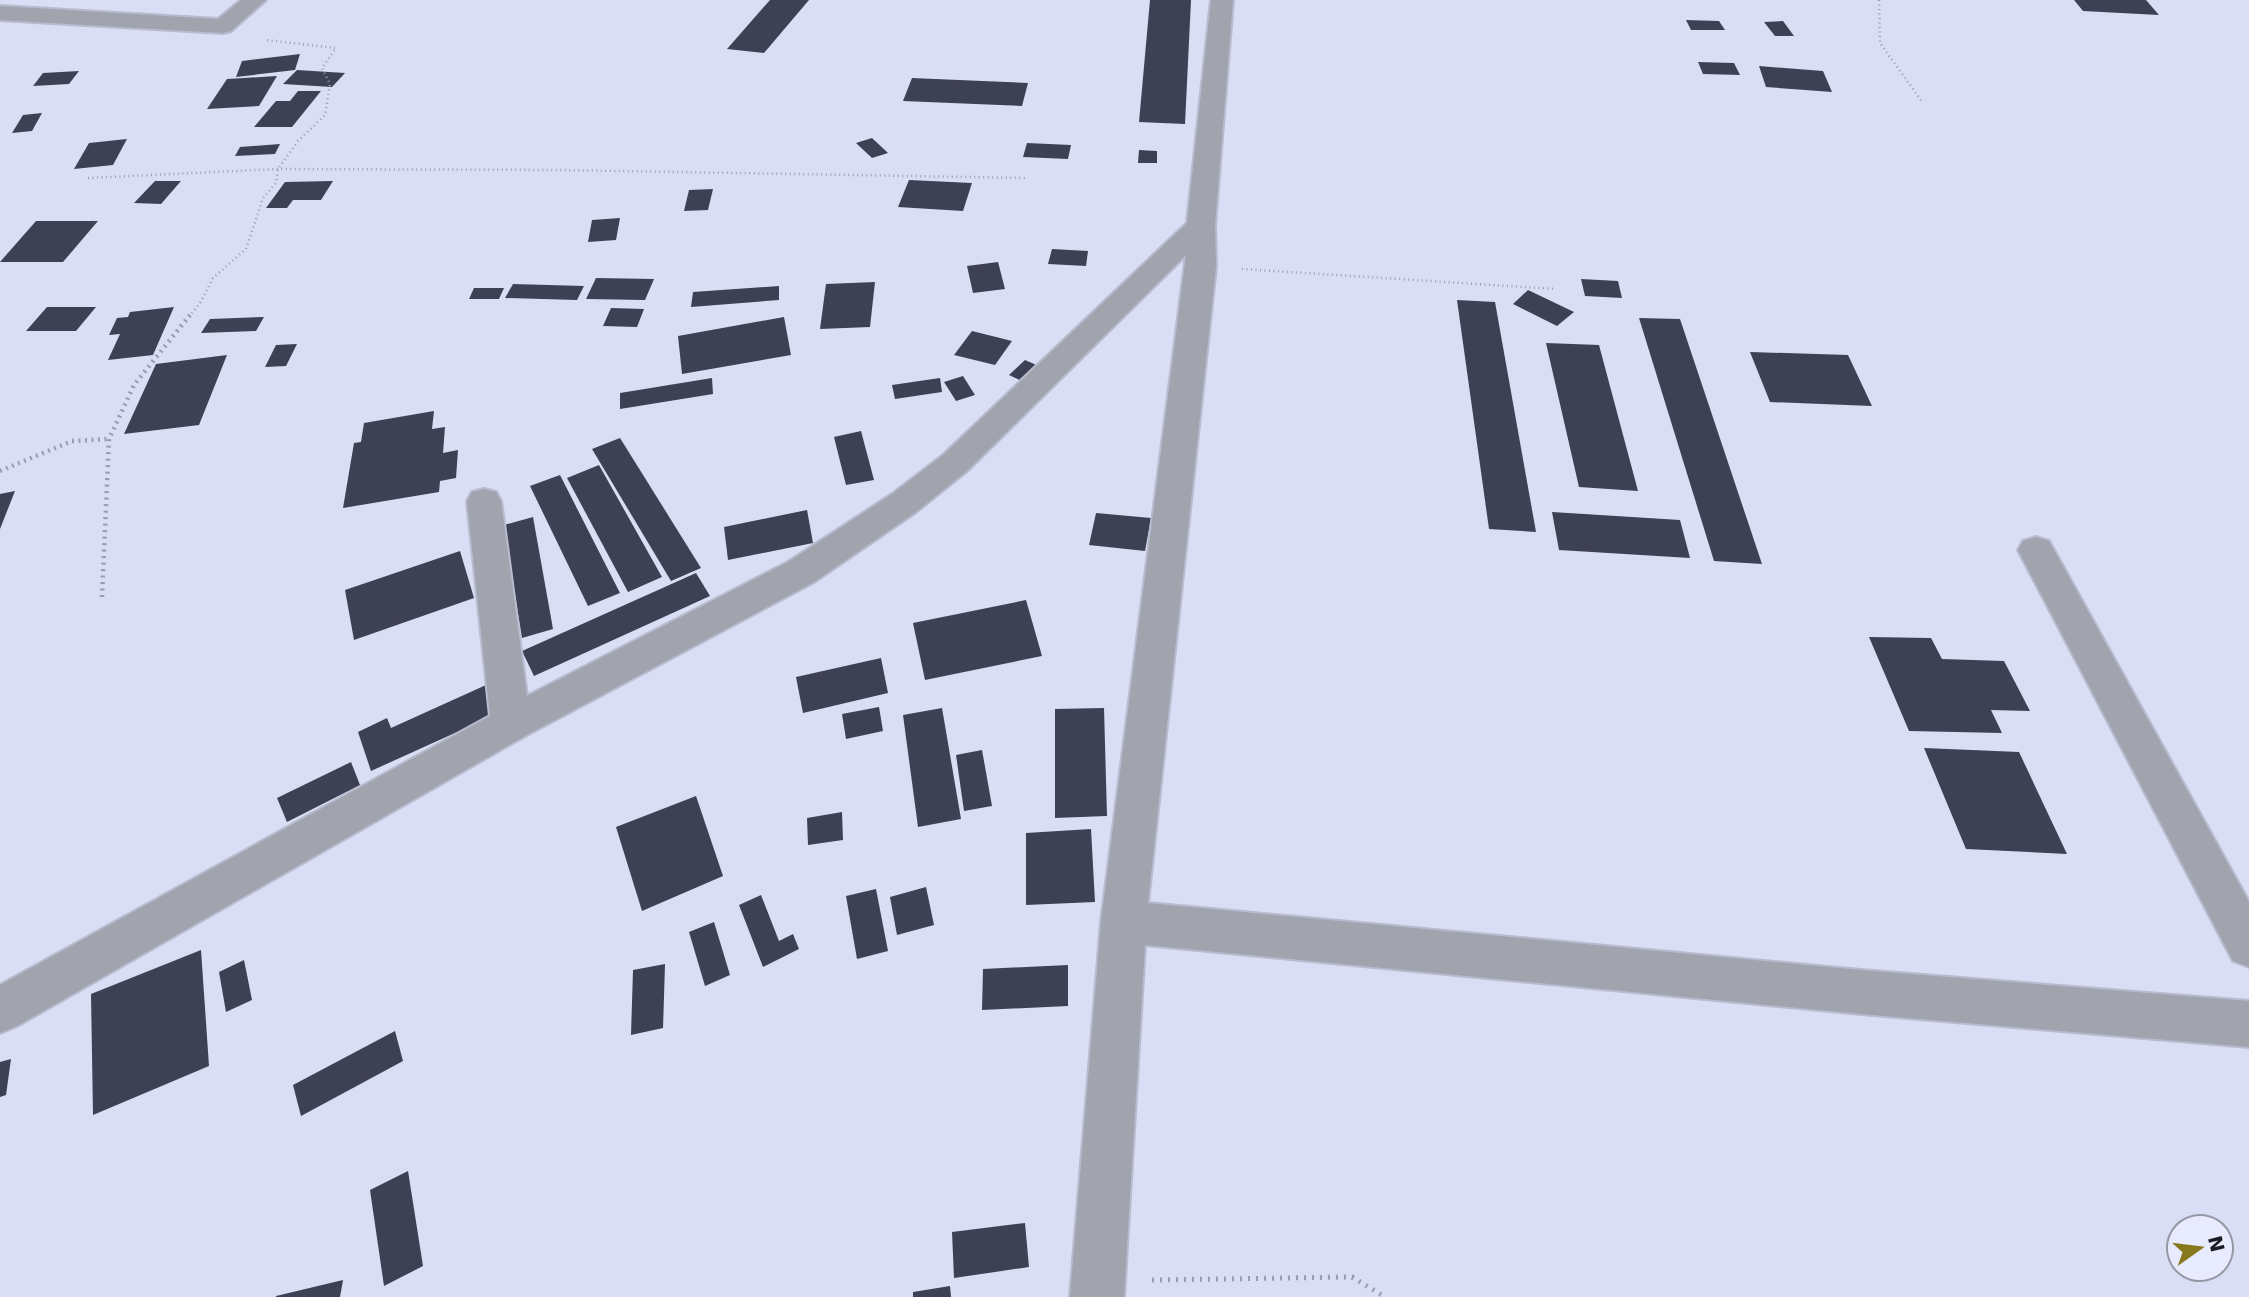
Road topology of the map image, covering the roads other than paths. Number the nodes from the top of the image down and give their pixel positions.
1 (255, 0) edge
2 (1222, 0) edge
3 (0, 13) edge
4 (1201, 225) junction
5 (484, 501) dead end
6 (2036, 550) dead end
7 (511, 724) junction
8 (1124, 922) junction
9 (2249, 946) edge
10 (0, 1010) edge
11 (2249, 1024) edge
12 (1098, 1289) edge

1 - 3 street
2 - 4 street
4 - 7 street
4 - 8 street
5 - 7 street
6 - 9 street
7 - 10 street
8 - 11 street
8 - 12 street

